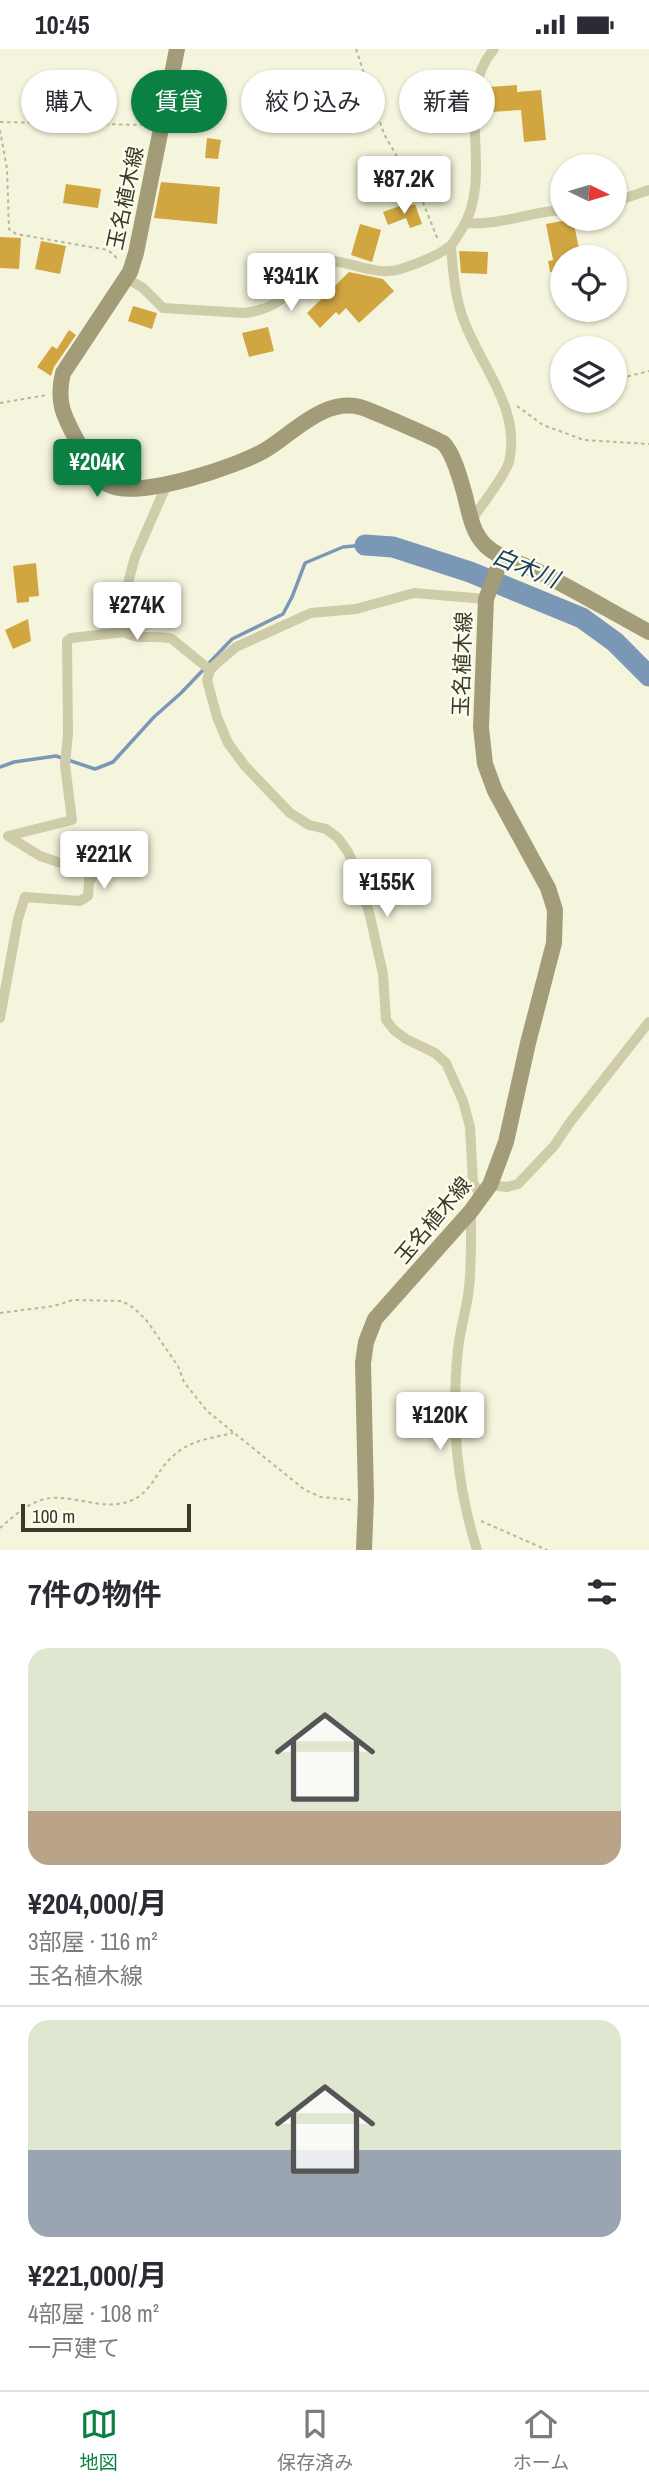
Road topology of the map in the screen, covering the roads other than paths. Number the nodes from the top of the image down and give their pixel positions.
1 (177, 49) edge
2 (494, 49) edge
3 (649, 190) edge
4 (627, 198) edge
5 (550, 211) edge
6 (465, 223) junction
7 (447, 248) junction
8 (128, 275) junction
9 (167, 484) junction
10 (471, 521) junction
11 (502, 557) junction
12 (488, 596) junction
13 (125, 632) junction
14 (649, 632) edge
15 (210, 670) junction
16 (0, 1019) edge
17 (649, 1022) edge
18 (485, 1191) junction
19 (471, 1211) junction
20 (364, 1550) edge
21 (477, 1550) edge

1 - 8 main road, 玉名植木線
2 - 6 street
3 - 4 street
5 - 6 street
6 - 7 street
7 - 8 street
7 - 10 street
8 - 9 main road, 玉名植木線
9 - 10 main road
9 - 13 street
10 - 11 main road
11 - 12 main road, 玉名植木線
11 - 14 main road
12 - 15 street
12 - 18 main road, 玉名植木線
13 - 15 street
13 - 16 street
15 - 18 street
17 - 18 street
18 - 19 main road, 玉名植木線
19 - 20 main road, 玉名植木線
19 - 21 street

